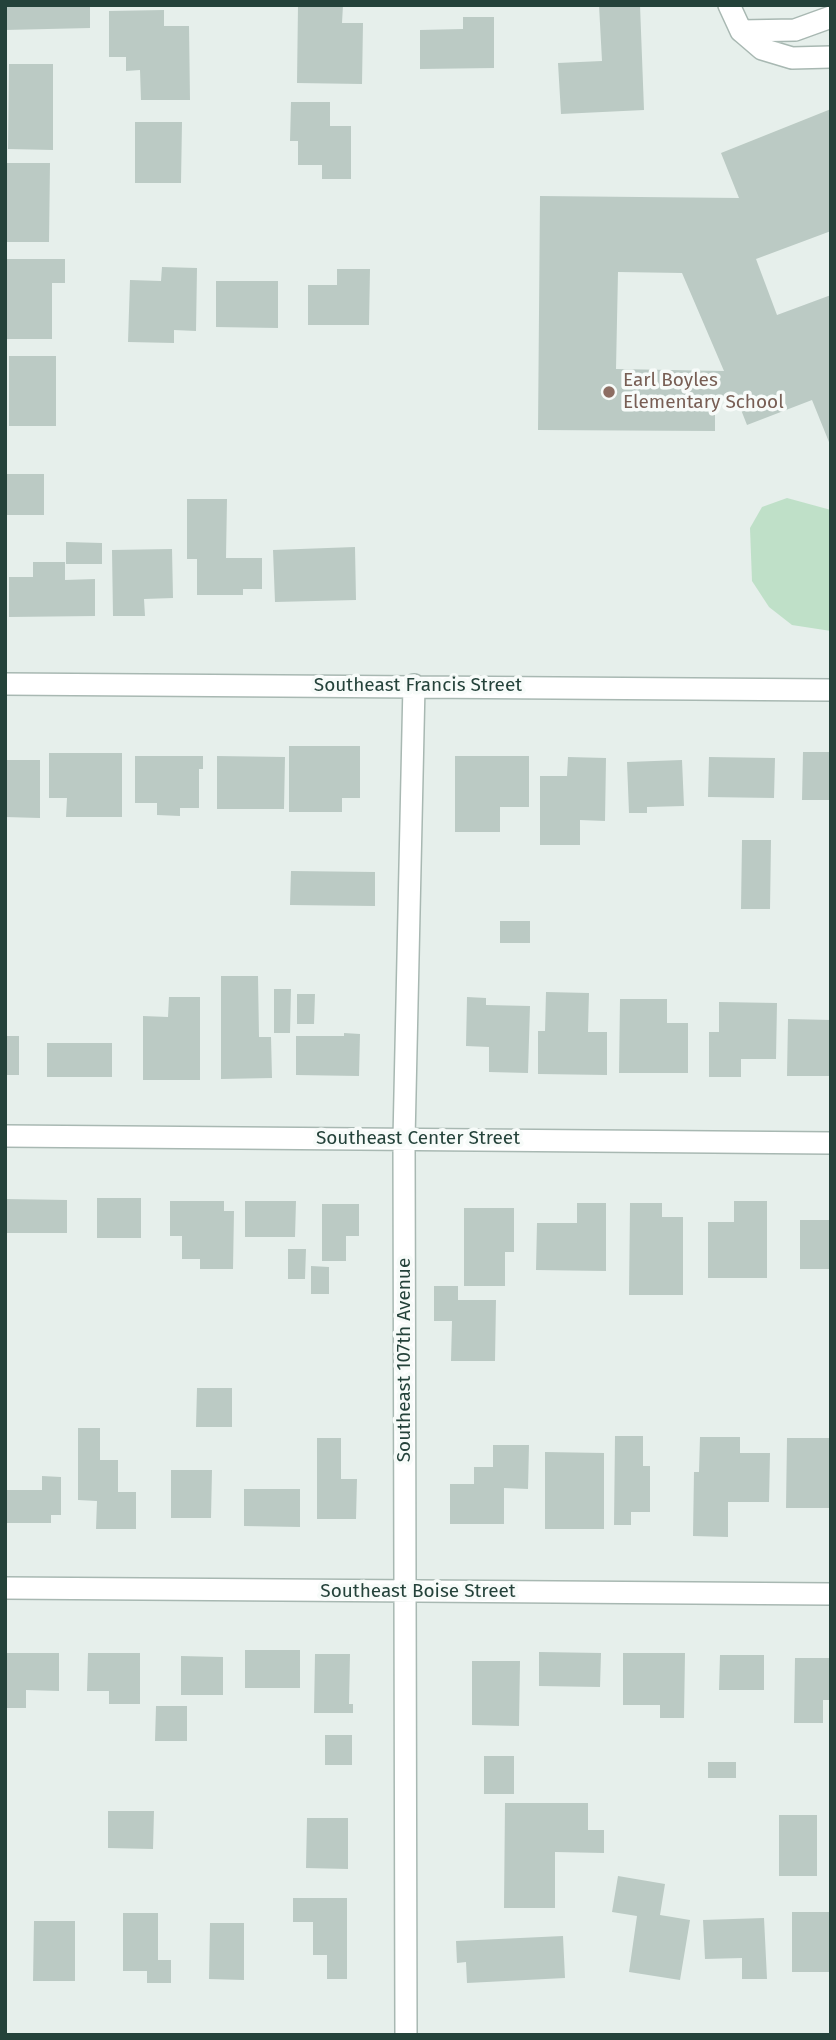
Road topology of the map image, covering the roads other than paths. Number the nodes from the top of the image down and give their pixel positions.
1 (729, 5) edge
2 (831, 17) edge
3 (741, 31) junction
4 (831, 57) edge
5 (5, 684) edge
6 (414, 685) junction
7 (831, 690) edge
8 (5, 1136) edge
9 (404, 1139) junction
10 (831, 1143) edge
11 (5, 1588) edge
12 (405, 1592) junction
13 (831, 1594) edge
14 (407, 2035) edge

1 - 3 street
2 - 3 street
3 - 4 street
5 - 6 street, Southeast Francis Street
6 - 7 street, Southeast Francis Street
6 - 9 street, Southeast 107th Avenue
8 - 9 street, Southeast Center Street
9 - 10 street, Southeast Center Street
9 - 12 street, Southeast 107th Avenue
11 - 12 street, Southeast Boise Street
12 - 13 street, Southeast Boise Street
12 - 14 street, Southeast 107th Avenue

